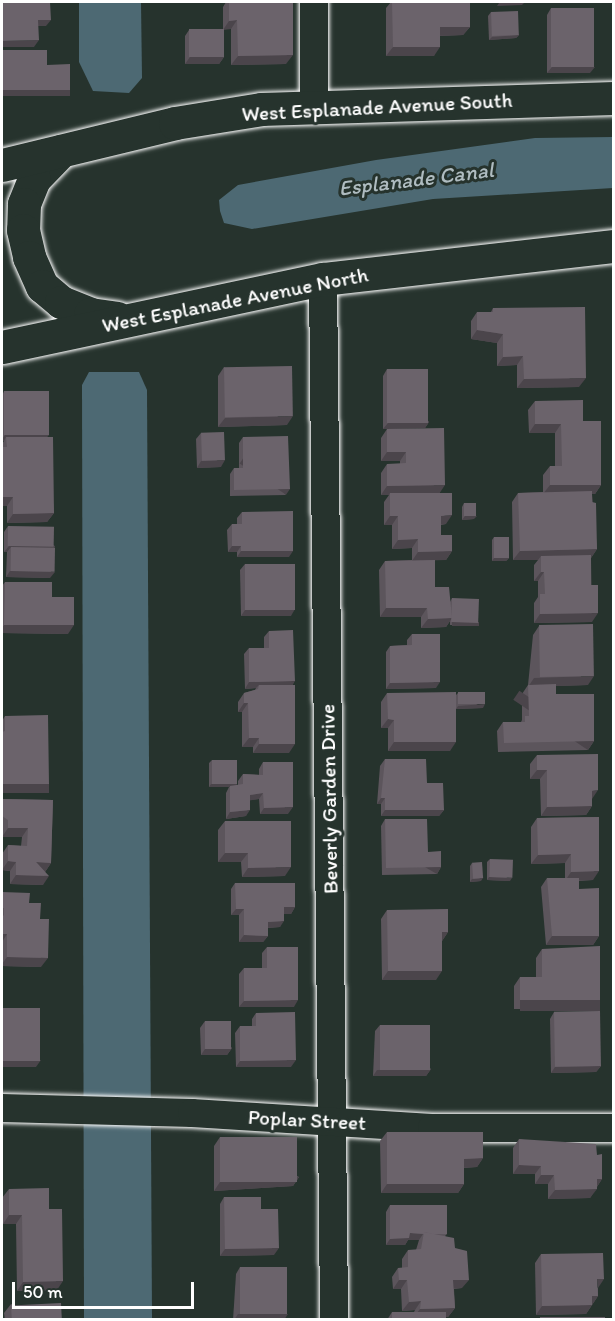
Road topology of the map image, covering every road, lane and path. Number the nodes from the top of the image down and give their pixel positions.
1 (314, 2) edge
2 (614, 98) edge
3 (314, 106) junction
4 (61, 151) junction
5 (2, 165) edge
6 (614, 246) edge
7 (323, 279) junction
8 (127, 319) junction
9 (2, 347) edge
10 (2, 1108) edge
11 (333, 1122) junction
12 (614, 1128) edge
13 (334, 1320) edge

1 - 3 street
2 - 3 main road, West Esplanade Avenue South
3 - 4 main road, West Esplanade Avenue South
4 - 5 main road, West Esplanade Avenue South
4 - 8 main road
6 - 7 main road, West Esplanade Avenue North
7 - 8 main road, West Esplanade Avenue North
7 - 11 street, Beverly Garden Drive
8 - 9 main road, West Esplanade Avenue North
10 - 11 street, Poplar Street
11 - 12 street, Poplar Street
11 - 13 street, Beverly Garden Drive

